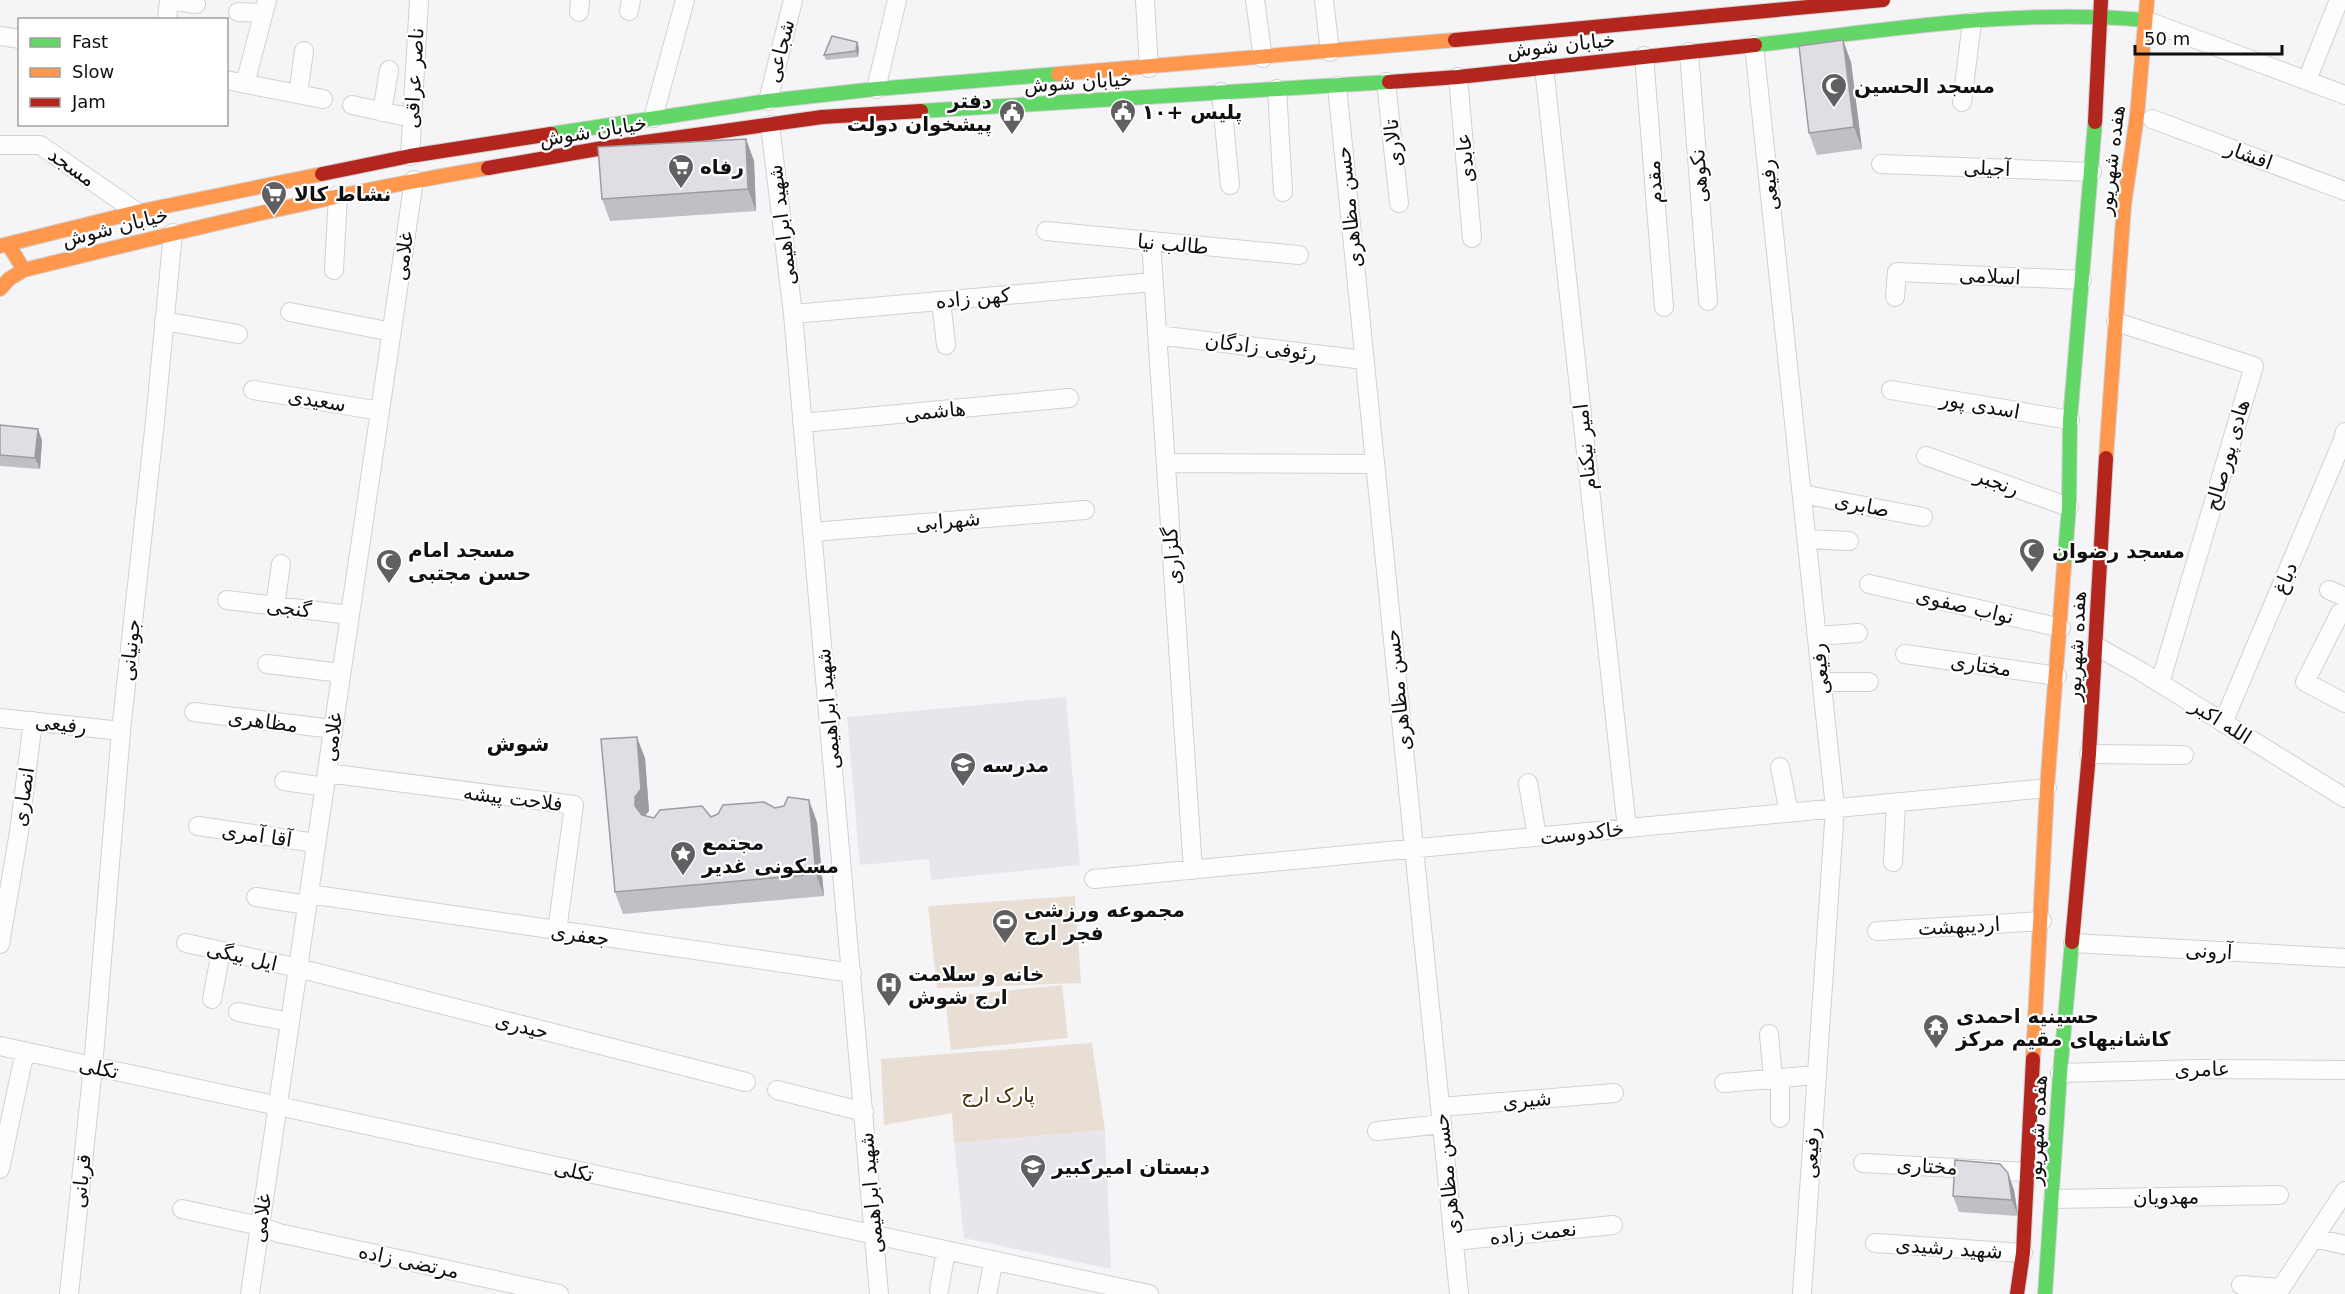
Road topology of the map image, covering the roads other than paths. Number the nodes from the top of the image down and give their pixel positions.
1 (419, 0) edge
2 (685, 0) edge
3 (794, 0) edge
4 (897, 0) edge
5 (1145, 0) edge
6 (1255, 0) edge
7 (1324, 0) edge
8 (1676, 0) edge
9 (1874, 0) edge
10 (2101, 0) edge
11 (2147, 0) edge
12 (2338, 0) edge
13 (196, 4) dead end
14 (1798, 4) edge
15 (265, 7) edge
16 (238, 12) dead end
17 (2100, 16) junction
18 (167, 18) edge
19 (2145, 20) junction
20 (1678, 21) junction
21 (1972, 22) junction
22 (0, 36) edge
23 (18, 39) edge
24 (1754, 45) junction
25 (304, 51) dead end
26 (1330, 52) junction
27 (1689, 52) junction
28 (1644, 56) junction
29 (1263, 58) junction
30 (1544, 67) junction
31 (1149, 68) junction
32 (389, 70) dead end
33 (1458, 77) junction
34 (228, 80) edge
35 (2307, 80) junction
36 (1386, 82) junction
37 (245, 84) junction
38 (1337, 86) junction
39 (876, 89) junction
40 (1277, 89) junction
41 (1221, 92) junction
42 (298, 94) junction
43 (2345, 95) edge
44 (323, 99) dead end
45 (768, 101) junction
46 (1962, 102) dead end
47 (352, 105) dead end
48 (382, 112) junction
49 (412, 118) junction
50 (653, 118) junction
51 (2152, 119) dead end
52 (770, 125) junction
53 (0, 145) edge
54 (410, 156) junction
55 (1881, 164) dead end
56 (2092, 172) junction
57 (414, 180) junction
58 (1230, 185) dead end
59 (2345, 191) edge
60 (1283, 192) dead end
61 (338, 195) junction
62 (1399, 203) dead end
63 (137, 212) junction
64 (1046, 231) dead end
65 (172, 233) junction
66 (1472, 238) dead end
67 (3, 242) edge
68 (1151, 242) junction
69 (1299, 255) dead end
70 (24, 270) junction
71 (334, 270) dead end
72 (2082, 280) junction
73 (1154, 282) junction
74 (0, 289) edge
75 (1895, 297) dead end
76 (941, 301) junction
77 (1708, 301) dead end
78 (1664, 307) dead end
79 (290, 312) dead end
80 (792, 314) junction
81 (164, 321) junction
82 (2116, 322) junction
83 (392, 332) junction
84 (238, 333) dead end
85 (1157, 335) junction
86 (946, 345) dead end
87 (1364, 360) junction
88 (253, 390) dead end
89 (1891, 390) dead end
90 (1069, 398) dead end
91 (380, 411) junction
92 (2070, 420) junction
93 (802, 423) junction
94 (2345, 432) edge
95 (1926, 456) dead end
96 (1166, 463) junction
97 (1375, 464) junction
98 (1802, 494) junction
99 (2069, 507) junction
100 (1084, 510) dead end
101 (1923, 517) dead end
102 (812, 532) junction
103 (1807, 540) junction
104 (1849, 541) dead end
105 (281, 564) dead end
106 (1869, 584) dead end
107 (227, 600) dead end
108 (2338, 600) edge
109 (275, 606) junction
110 (350, 615) junction
111 (2061, 628) junction
112 (1858, 633) dead end
113 (1817, 636) junction
114 (2096, 646) junction
115 (1905, 654) dead end
116 (267, 664) dead end
117 (341, 673) junction
118 (2057, 676) junction
119 (1822, 682) junction
120 (1869, 682) dead end
121 (2160, 683) junction
122 (2345, 703) edge
123 (194, 712) dead end
124 (0, 718) edge
125 (33, 721) junction
126 (2223, 723) junction
127 (333, 729) junction
128 (121, 731) junction
129 (2089, 754) junction
130 (2184, 755) dead end
131 (1780, 767) dead end
132 (326, 780) junction
133 (284, 781) dead end
134 (1528, 783) dead end
135 (2047, 788) junction
136 (2345, 798) edge
137 (1896, 803) junction
138 (1835, 808) junction
139 (1789, 813) junction
140 (198, 826) dead end
141 (1627, 828) junction
142 (1537, 837) junction
143 (316, 843) junction
144 (1414, 849) junction
145 (1893, 862) dead end
146 (1193, 870) junction
147 (1094, 879) dead end
148 (256, 897) dead end
149 (308, 900) junction
150 (2042, 921) junction
151 (557, 931) junction
152 (1877, 931) dead end
153 (186, 943) dead end
154 (2073, 943) junction
155 (0, 944) edge
156 (221, 951) junction
157 (2345, 958) edge
158 (298, 968) junction
159 (852, 973) junction
160 (212, 999) dead end
161 (238, 1012) dead end
162 (290, 1022) junction
163 (1769, 1034) dead end
164 (0, 1046) edge
165 (25, 1052) junction
166 (93, 1067) junction
167 (2345, 1070) edge
168 (2060, 1073) junction
169 (1816, 1075) junction
170 (1777, 1078) junction
171 (746, 1082) dead end
172 (1724, 1083) dead end
173 (777, 1090) dead end
174 (1614, 1093) dead end
175 (278, 1106) junction
176 (864, 1112) junction
177 (1441, 1116) junction
178 (1780, 1118) dead end
179 (1377, 1131) dead end
180 (1863, 1163) dead end
181 (0, 1168) edge
182 (2026, 1172) junction
183 (2345, 1191) edge
184 (2279, 1195) dead end
185 (2053, 1199) junction
186 (182, 1209) dead end
187 (1612, 1225) dead end
188 (260, 1226) junction
189 (874, 1236) junction
190 (2314, 1238) junction
191 (1454, 1242) junction
192 (1875, 1244) dead end
193 (2345, 1245) edge
194 (946, 1251) junction
195 (2023, 1253) junction
196 (994, 1260) junction
197 (2241, 1284) dead end
198 (1063, 1286) edge
199 (1100, 1289) edge
200 (939, 1290) dead end
201 (2279, 1291) edge
202 (69, 1294) edge
203 (250, 1294) edge
204 (559, 1294) edge
205 (879, 1294) edge
206 (987, 1294) edge
207 (1149, 1294) edge
208 (1459, 1294) edge
209 (1802, 1294) edge
210 (2017, 1294) edge
211 (2045, 1294) edge

1 - 49 street, ناصر عراقی
2 - 50 street
3 - 45 street, شجاعی
4 - 39 street
5 - 31 street
6 - 29 street
7 - 26 street
8 - 20 street
9 - 14 main road, خیابان شوش
10 - 17 main road, هفده شهریور
11 - 19 main road, هفده شهریور
12 - 35 street
13 - 18 street
14 - 20 main road, خیابان شوش
15 - 16 street
15 - 37 street
17 - 19 main road, خیابان شوش
17 - 21 main road, خیابان شوش
17 - 56 main road, هفده شهریور
19 - 35 street
19 - 82 main road, هفده شهریور
20 - 26 main road, خیابان شوش
21 - 24 main road, خیابان شوش
21 - 46 street
22 - 23 street
24 - 27 main road, خیابان شوش
24 - 98 street, رفیعی
25 - 42 street
26 - 29 main road, خیابان شوش
27 - 28 main road, خیابان شوش
27 - 77 street, نکوهی
28 - 30 main road, خیابان شوش
28 - 78 street, مقدم
29 - 31 main road, خیابان شوش
30 - 33 main road, خیابان شوش
30 - 141 street, امیر نیکنام
31 - 39 main road, خیابان شوش
32 - 48 street
33 - 36 main road, خیابان شوش
33 - 66 street, عابدی
34 - 37 street
35 - 43 street
36 - 38 main road, خیابان شوش
36 - 62 street, تالاری
37 - 42 street
38 - 40 main road, خیابان شوش
38 - 87 street, حسن مظاهری
39 - 45 main road, خیابان شوش
40 - 41 main road, خیابان شوش
40 - 60 street
41 - 52 main road, خیابان شوش
41 - 58 street
42 - 44 street
45 - 50 main road, خیابان شوش
45 - 52 main road
47 - 48 street
48 - 49 street
49 - 54 street, ناصر عراقی
50 - 54 main road, خیابان شوش
51 - 59 street, افشار
52 - 57 main road, خیابان شوش
52 - 80 street, شهید ابراهیمی
53 - 63 street, مسجد
54 - 63 main road, خیابان شوش
55 - 56 street, آجیلی
56 - 72 main road, هفده شهریور
57 - 61 main road, خیابان شوش
57 - 83 street, غلامی
61 - 65 main road, خیابان شوش
61 - 71 street
63 - 67 main road, خیابان شوش
64 - 68 street, طالب نیا
65 - 70 main road, خیابان شوش
65 - 81 street, جونیانی
67 - 70 main road
68 - 69 street, طالب نیا
68 - 73 street, گلزاری
70 - 74 main road
72 - 75 street, اسلامی
72 - 92 main road, هفده شهریور
73 - 76 street, کهن زاده
73 - 85 street, گلزاری
76 - 80 street, کهن زاده
76 - 86 street
79 - 83 street
80 - 93 street, شهید ابراهیمی
81 - 84 street
81 - 128 street, جونیانی
82 - 114 main road, هفده شهریور
82 - 121 street, هادی پورصالح
83 - 91 street, غلامی
85 - 87 street, رئوفی زادگان
85 - 96 street, گلزاری
87 - 97 street, حسن مظاهری
88 - 91 street, سعیدی
89 - 92 street, اسدی پور
90 - 93 street, هاشمی
91 - 110 street, غلامی
92 - 99 main road, هفده شهریور
93 - 102 street, شهید ابراهیمی
94 - 126 street, دباغ
95 - 99 street, رنجبر
96 - 97 street
96 - 146 street, گلزاری
97 - 144 street, حسن مظاهری
98 - 101 street, صابری
98 - 103 street, رفیعی
99 - 111 main road, هفده شهریور
100 - 102 street, شهرابی
102 - 159 street, شهید ابراهیمی
103 - 104 street
103 - 113 street, رفیعی
105 - 109 street
106 - 111 street, نواب صفوی
107 - 109 street, گنجی
108 - 122 street
109 - 110 street, گنجی
110 - 117 street, غلامی
111 - 118 main road, هفده شهریور
112 - 113 street
113 - 119 street, رفیعی
114 - 121 street, الله اکبر
114 - 129 main road, هفده شهریور
115 - 118 street, مختاری
116 - 117 street
117 - 127 street, غلامی
118 - 135 main road, هفده شهریور
119 - 120 street
119 - 138 street, رفیعی
121 - 126 street, الله اکبر
123 - 127 street, مظاهری
124 - 125 street, رفیعی
125 - 128 street, رفیعی
125 - 155 street, انصاری
126 - 136 street, الله اکبر
127 - 132 street, غلامی
128 - 166 street, جونیانی
129 - 130 street
129 - 154 main road, هفده شهریور
131 - 139 street
132 - 133 street
132 - 143 street, غلامی
132 - 151 street, فلاحت پیشه
134 - 142 street
135 - 137 street, خاکدوست
135 - 150 main road, هفده شهریور
137 - 138 street, خاکدوست
137 - 145 street
138 - 139 street, خاکدوست
138 - 169 street, رفیعی
139 - 141 street, خاکدوست
140 - 143 street, آقا آمری
141 - 142 street, خاکدوست
142 - 144 street, خاکدوست
143 - 149 street, غلامی
144 - 146 street, خاکدوست
144 - 177 street, حسن مظاهری
146 - 147 street, خاکدوست
148 - 149 street, جعفری
149 - 151 street, جعفری
149 - 158 street, غلامی
150 - 152 street, اردیبهشت
150 - 182 main road, هفده شهریور
151 - 159 street, جعفری
153 - 156 street, ایل بیگی
154 - 157 street, آرونی
154 - 168 main road, هفده شهریور
156 - 158 street, ایل بیگی
156 - 160 street
158 - 162 street, غلامی
158 - 171 street, حیدری
159 - 176 street, شهید ابراهیمی
161 - 162 street
162 - 175 street, غلامی
163 - 170 street
164 - 165 street, تکلی
165 - 166 street, تکلی
165 - 181 street
166 - 175 street, تکلی
166 - 202 street, قربانی
167 - 168 street, عامری
168 - 185 main road, هفده شهریور
169 - 170 street
169 - 209 street, رفیعی
170 - 172 street
170 - 178 street
173 - 176 street
174 - 177 street, شیری
175 - 188 street, غلامی
175 - 189 street, تکلی
176 - 189 street, شهید ابراهیمی
177 - 179 street, شیری
177 - 191 street, حسن مظاهری
180 - 182 street, مختاری
182 - 195 main road, هفده شهریور
183 - 190 street
184 - 185 street, مهدویان
185 - 211 main road, هفده شهریور
186 - 188 street, مرتضی زاده
187 - 191 street, نعمت زاده
188 - 203 street, غلامی
188 - 204 street, مرتضی زاده
189 - 194 street, تکلی
189 - 205 street, شهید ابراهیمی
190 - 193 street
190 - 201 street
191 - 208 street, حسن مظاهری
192 - 195 street, شهید رشیدی
194 - 196 street, تکلی
194 - 200 street
195 - 210 main road, هفده شهریور
196 - 198 street, تکلی
196 - 206 street
197 - 201 street
198 - 199 street, تکلی
199 - 207 street, تکلی

